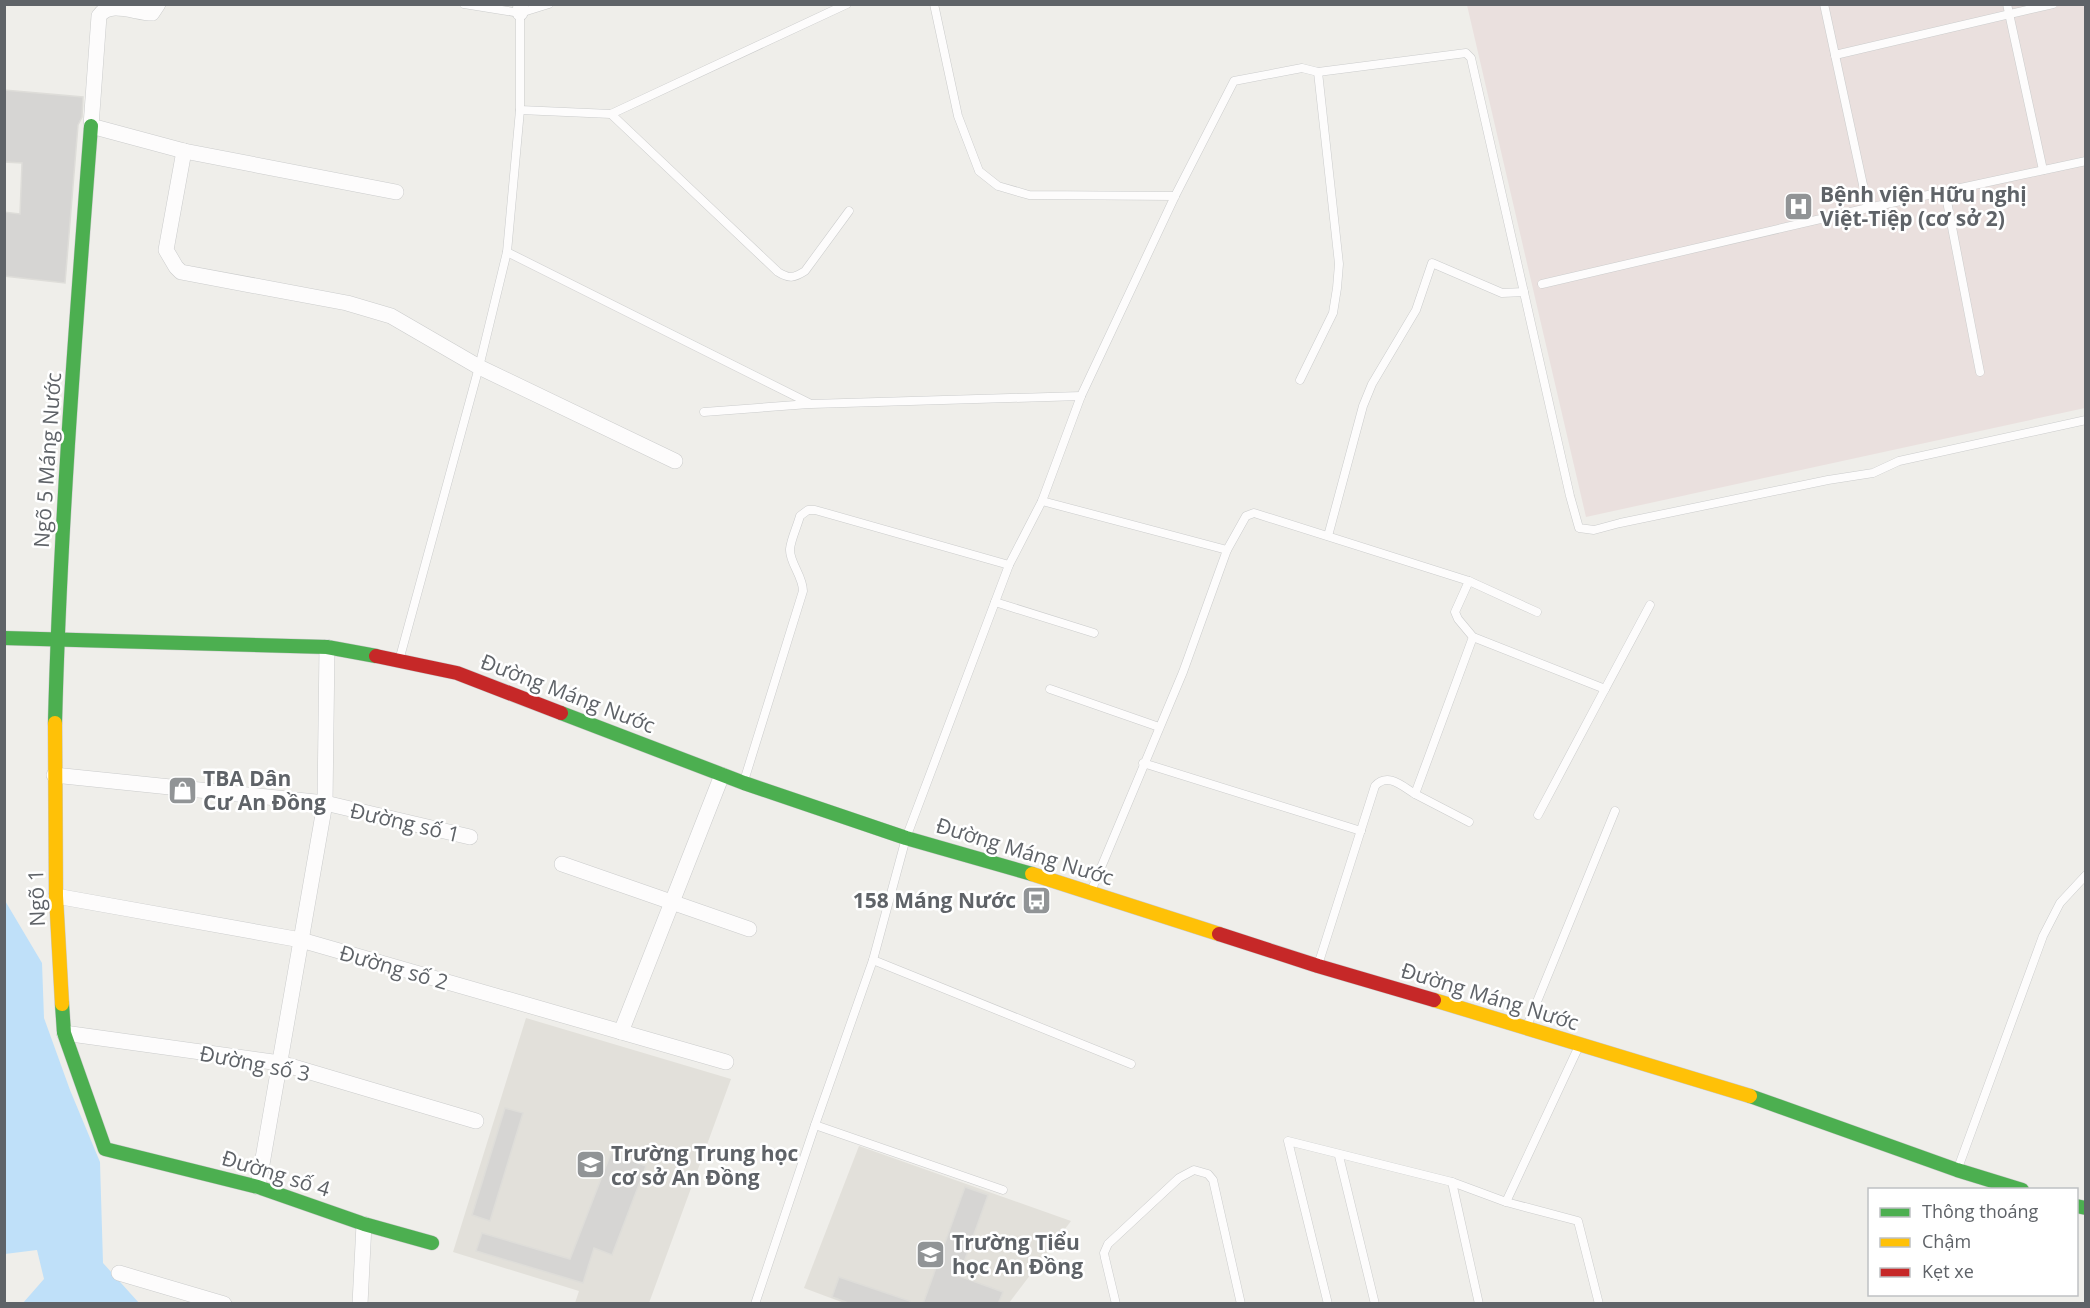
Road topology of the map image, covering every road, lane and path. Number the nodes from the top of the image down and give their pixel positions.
1 (158, 4) edge
2 (464, 4) edge
3 (549, 4) edge
4 (847, 4) edge
5 (934, 4) edge
6 (1824, 4) edge
7 (2007, 4) edge
8 (2053, 4) edge
9 (521, 9) edge
10 (2010, 15) junction
11 (1835, 55) junction
12 (1318, 72) junction
13 (520, 110) junction
14 (611, 114) junction
15 (91, 126) junction
16 (184, 151) junction
17 (2085, 160) edge
18 (2043, 170) junction
19 (1945, 191) junction
20 (396, 192) dead end
21 (1175, 196) junction
22 (1868, 208) junction
23 (849, 211) dead end
24 (507, 252) junction
25 (1542, 284) dead end
26 (1524, 292) junction
27 (479, 367) junction
28 (1980, 372) dead end
29 (1300, 380) dead end
30 (1081, 396) junction
31 (811, 404) junction
32 (705, 412) dead end
33 (2085, 420) edge
34 (675, 461) dead end
35 (1042, 501) junction
36 (1328, 536) junction
37 (1227, 550) junction
38 (1009, 565) junction
39 (1469, 580) junction
40 (995, 602) junction
41 (1650, 605) dead end
42 (1537, 612) dead end
43 (1094, 633) dead end
44 (1473, 637) junction
45 (4, 638) edge
46 (57, 639) junction
47 (327, 647) junction
48 (399, 660) junction
49 (1050, 689) dead end
50 (1605, 689) junction
51 (1159, 727) junction
52 (1143, 762) junction
53 (54, 775) junction
54 (722, 775) junction
55 (744, 783) junction
56 (1415, 794) junction
57 (325, 803) junction
58 (1615, 810) dead end
59 (1538, 815) dead end
60 (1469, 822) dead end
61 (1361, 831) junction
62 (470, 837) dead end
63 (906, 838) junction
64 (562, 864) dead end
65 (2085, 875) edge
66 (1091, 892) junction
67 (56, 896) junction
68 (672, 902) junction
69 (749, 929) dead end
70 (301, 940) junction
71 (873, 960) junction
72 (1318, 966) junction
73 (1527, 1027) junction
74 (621, 1032) junction
75 (64, 1034) junction
76 (1580, 1045) junction
77 (726, 1062) dead end
78 (280, 1063) junction
79 (1131, 1064) dead end
80 (476, 1121) dead end
81 (814, 1125) junction
82 (105, 1149) joint
83 (1339, 1156) junction
84 (1957, 1170) junction
85 (1452, 1182) junction
86 (258, 1187) junction
87 (2016, 1188) edge
88 (1003, 1190) dead end
89 (1506, 1202) junction
90 (364, 1224) junction
91 (432, 1243) dead end
92 (119, 1274) dead end
93 (224, 1304) edge
94 (360, 1304) edge
95 (755, 1304) edge
96 (1116, 1304) edge
97 (1241, 1304) edge
98 (1328, 1304) edge
99 (1375, 1304) edge
100 (1479, 1304) edge
101 (1599, 1304) edge

1 - 15 street
2 - 9 lane
3 - 9 lane
4 - 14 lane
5 - 21 lane
6 - 11 lane
7 - 10 lane
8 - 10 lane
9 - 13 lane
10 - 11 lane
10 - 18 lane
11 - 22 lane
12 - 21 lane
12 - 26 lane
12 - 29 lane
13 - 14 lane
13 - 24 lane
14 - 23 lane
15 - 16 street
15 - 46 main road, Ngõ 5 Máng Nước
16 - 20 street
16 - 27 street
17 - 18 lane
18 - 19 lane
19 - 22 lane
19 - 28 lane
21 - 30 lane
22 - 25 lane
24 - 27 lane
24 - 31 lane
26 - 33 lane
26 - 36 lane
27 - 34 street
27 - 48 lane
30 - 31 lane
30 - 35 lane
31 - 32 lane
35 - 37 lane
35 - 38 lane
36 - 37 lane
36 - 39 lane
37 - 51 lane
38 - 40 lane
38 - 55 lane
39 - 42 lane
39 - 44 lane
40 - 43 lane
40 - 63 lane
41 - 50 lane
44 - 50 lane
44 - 56 lane
45 - 46 main road, Đường Máng Nước
46 - 47 main road, Đường Máng Nước
46 - 53 main road, Ngõ 1
47 - 48 main road, Đường Máng Nước
47 - 57 street
48 - 54 main road, Đường Máng Nước
49 - 51 lane
50 - 59 lane
51 - 52 lane
52 - 61 lane
52 - 66 lane
53 - 57 street, Đường số 1
53 - 67 main road, Ngõ 1
54 - 55 main road, Đường Máng Nước
54 - 68 street
55 - 63 main road, Đường Máng Nước
56 - 60 lane
56 - 61 lane
57 - 62 street, Đường số 1
57 - 70 street
58 - 73 lane
61 - 72 lane
63 - 66 main road, Đường Máng Nước
63 - 71 lane
64 - 68 street
65 - 84 lane
66 - 72 main road, Đường Máng Nước
67 - 70 street, Đường số 2
67 - 75 main road, Ngõ 1
68 - 69 street
68 - 74 street
70 - 74 street, Đường số 2
70 - 78 street
71 - 79 lane
71 - 81 lane
72 - 73 main road, Đường Máng Nước
73 - 76 main road, Đường Máng Nước
74 - 77 street, Đường số 2
75 - 78 street, Đường số 3
75 - 82 main road, Ngõ 1
76 - 84 main road, Đường Máng Nước
76 - 89 lane
78 - 80 street, Đường số 3
78 - 86 street
81 - 88 lane
81 - 95 lane
82 - 86 main road, Đường số 4
83 - 85 lane
83 - 98 lane
83 - 99 lane
84 - 87 main road, Đường Máng Nước
85 - 89 lane
85 - 100 lane
86 - 90 main road, Đường số 4
89 - 101 lane
90 - 91 main road, Đường số 4
90 - 94 street
92 - 93 street
96 - 97 lane

